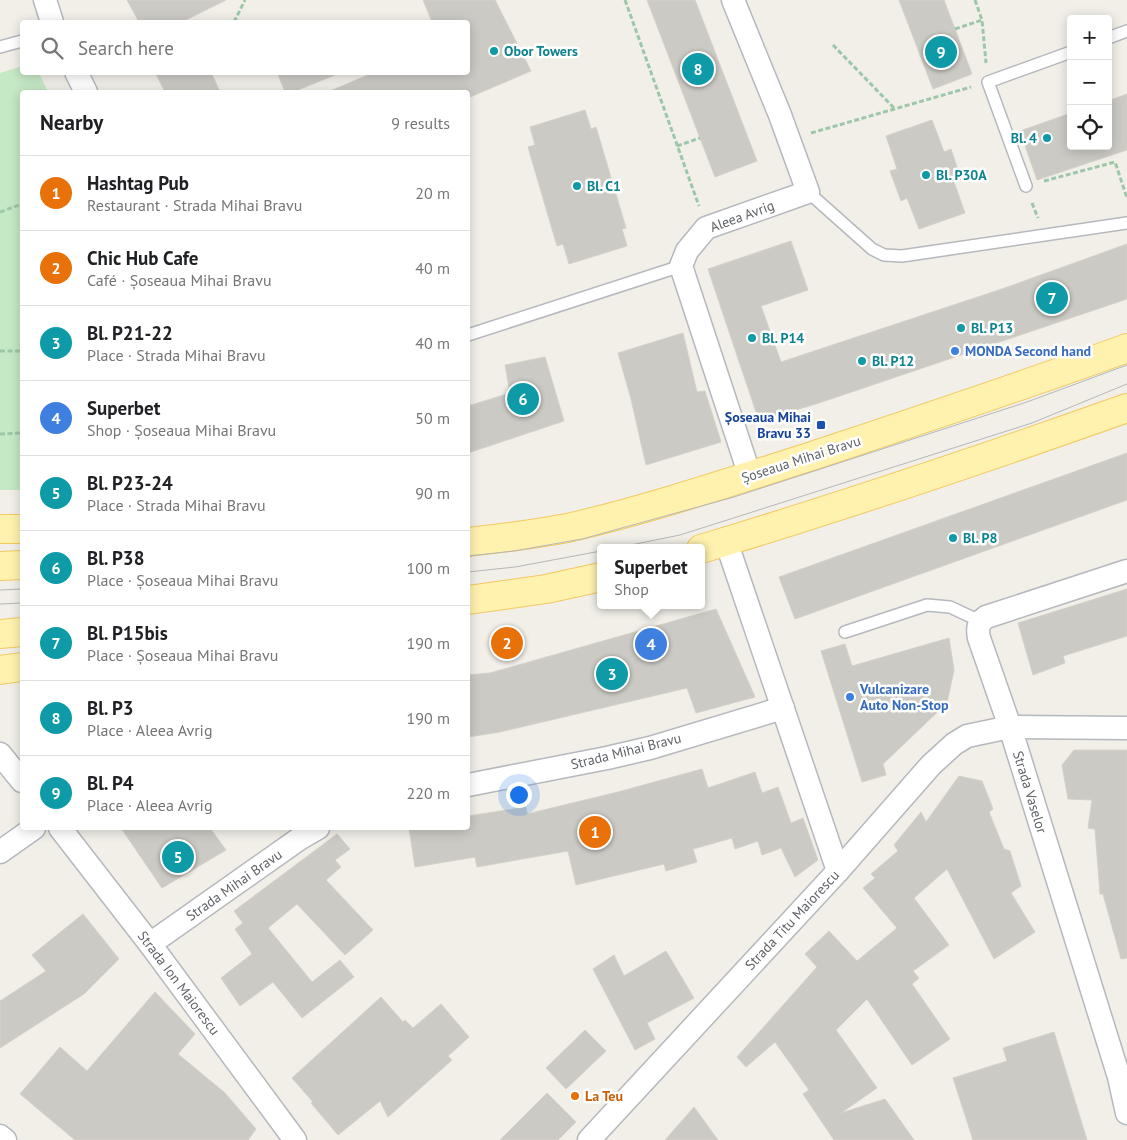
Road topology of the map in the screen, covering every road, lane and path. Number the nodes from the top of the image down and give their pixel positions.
1 (45, 0) edge
2 (245, 0) edge
3 (625, 0) edge
4 (733, 0) edge
5 (975, 0) edge
6 (51, 20) edge
7 (235, 20) edge
8 (982, 20) junction
9 (955, 29) dead end
10 (1127, 32) edge
11 (1112, 37) edge
12 (20, 42) edge
13 (833, 45) dead end
14 (0, 47) edge
15 (1067, 53) edge
16 (78, 75) edge
17 (988, 82) junction
18 (85, 90) edge
19 (895, 109) junction
20 (700, 138) dead end
21 (789, 139) junction
22 (677, 146) junction
23 (1026, 186) junction
24 (808, 192) junction
25 (1127, 198) edge
26 (20, 205) edge
27 (0, 212) edge
28 (1127, 223) edge
29 (706, 228) junction
30 (1044, 235) junction
31 (681, 266) junction
32 (470, 333) edge
33 (1127, 348) edge
34 (0, 351) edge
35 (20, 351) edge
36 (1127, 408) edge
37 (20, 433) edge
38 (0, 434) edge
39 (750, 476) junction
40 (20, 528) edge
41 (0, 529) edge
42 (470, 542) edge
43 (714, 545) edge
44 (20, 565) edge
45 (0, 566) edge
46 (1127, 571) edge
47 (597, 578) edge
48 (470, 600) edge
49 (980, 622) junction
50 (20, 632) edge
51 (845, 632) dead end
52 (0, 634) edge
53 (20, 667) edge
54 (0, 670) edge
55 (783, 708) junction
56 (1010, 727) junction
57 (1127, 728) edge
58 (0, 754) edge
59 (20, 779) edge
60 (470, 785) edge
61 (31, 830) edge
62 (62, 830) edge
63 (315, 830) edge
64 (0, 852) edge
65 (838, 871) junction
66 (150, 944) junction
67 (1127, 1113) edge
68 (0, 1136) edge
69 (5, 1140) edge
70 (295, 1140) edge
71 (589, 1140) edge

1 - 6 street
2 - 7 path
3 - 22 path
4 - 21 street
5 - 8 path
8 - 9 path
8 - 17 path
10 - 11 lane
12 - 14 lane
13 - 19 path
15 - 17 lane
16 - 18 street
17 - 19 path
17 - 23 lane
19 - 21 path
20 - 22 path
21 - 24 street
22 - 29 path
23 - 25 path
23 - 30 path
24 - 29 street, Aleea Avrig
24 - 30 lane
26 - 27 path
28 - 30 lane
29 - 31 street, Aleea Avrig
31 - 32 lane
31 - 39 street
33 - 39 main road, Șoseaua Mihai Bravu
34 - 35 path
36 - 43 main road
37 - 38 path
39 - 42 main road, Șoseaua Mihai Bravu
40 - 41 main road
43 - 55 street
44 - 45 main road
46 - 49 street
47 - 48 main road
49 - 51 lane
49 - 56 street, Strada Vaselor
50 - 52 main road
53 - 54 main road
55 - 60 street, Strada Mihai Bravu
55 - 65 street
56 - 57 street, Strada Titu Maiorescu
56 - 65 street, Strada Titu Maiorescu
56 - 67 street, Strada Vaselor
58 - 59 street
61 - 64 street
62 - 66 street, Strada Ion Maiorescu
63 - 66 street, Strada Mihai Bravu
65 - 71 street, Strada Titu Maiorescu
66 - 70 street, Strada Ion Maiorescu
68 - 69 street

